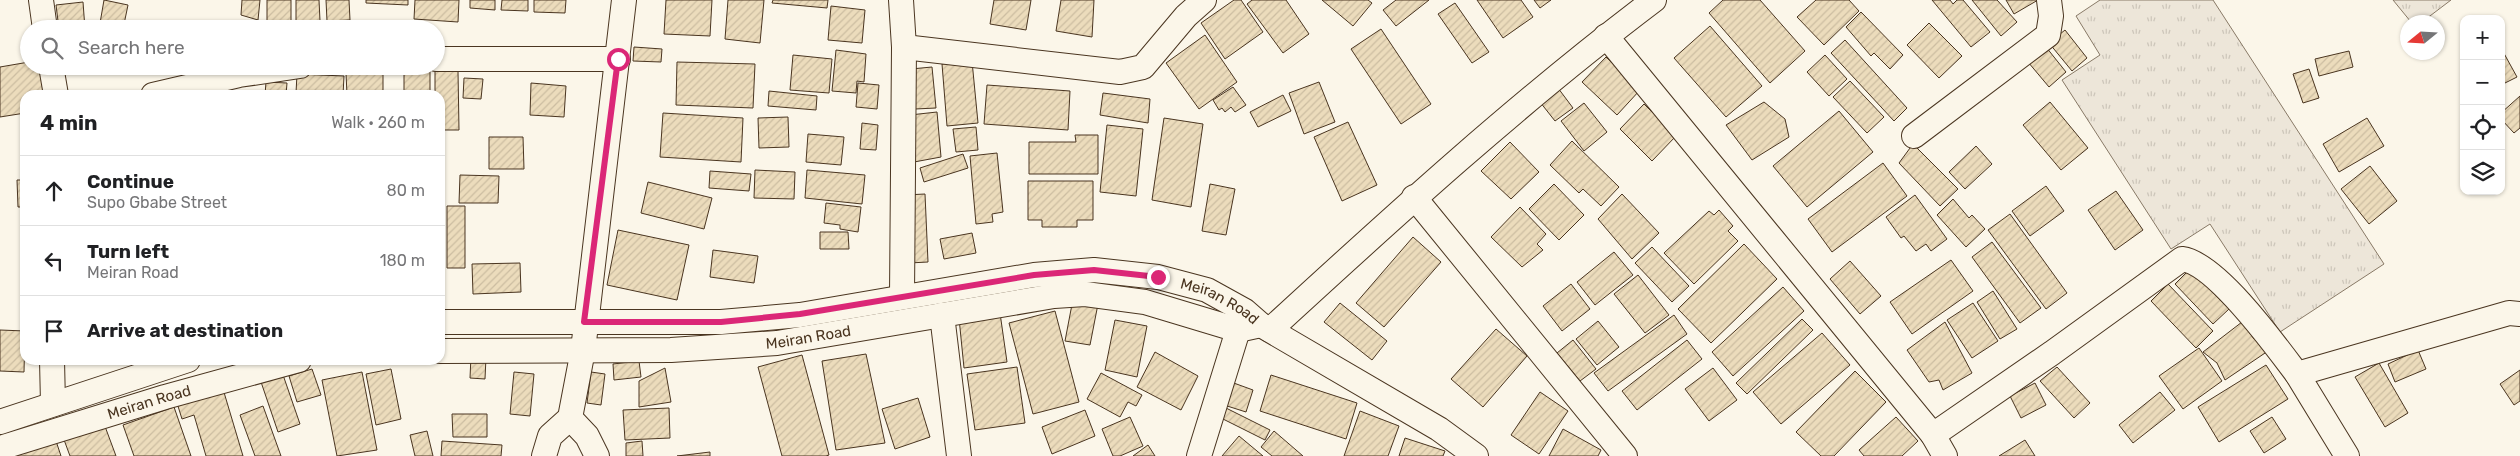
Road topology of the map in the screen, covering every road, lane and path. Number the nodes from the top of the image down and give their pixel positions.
1 (41, 0) edge
2 (624, 0) edge
3 (901, 0) edge
4 (1204, 0) edge
5 (1654, 0) edge
6 (2049, 0) edge
7 (1185, 8) edge
8 (44, 20) edge
9 (1606, 36) junction
10 (904, 47) junction
11 (445, 59) edge
12 (618, 59) junction
13 (53, 75) edge
14 (239, 75) edge
15 (55, 90) edge
16 (174, 90) edge
17 (1914, 136) dead end
18 (1414, 197) junction
19 (902, 296) junction
20 (942, 314) junction
21 (2520, 314) edge
22 (445, 322) edge
23 (584, 322) junction
24 (1265, 328) junction
25 (1238, 330) junction
26 (582, 350) junction
27 (445, 351) edge
28 (52, 365) edge
29 (173, 365) edge
30 (281, 365) edge
31 (2297, 374) junction
32 (53, 404) junction
33 (570, 418) junction
34 (0, 422) edge
35 (1933, 435) junction
36 (0, 448) edge
37 (544, 456) edge
38 (597, 456) edge
39 (960, 456) edge
40 (1199, 456) edge
41 (1476, 456) edge
42 (1625, 456) edge
43 (1945, 456) edge
44 (2347, 456) edge

1 - 8 street
2 - 12 street
3 - 10 street
4 - 7 street
5 - 9 street
6 - 17 street
7 - 10 street
9 - 18 street
9 - 35 street
10 - 19 street
11 - 12 street
12 - 23 street
13 - 15 street
14 - 16 street
18 - 24 street
18 - 42 street
19 - 23 street, Meiran Road
19 - 24 street, Meiran Road
20 - 25 street, Meiran Road
20 - 26 street, Meiran Road
20 - 39 street
21 - 31 street
22 - 23 street, Meiran Road
23 - 26 street
24 - 25 street, Meiran Road
24 - 41 street
25 - 40 street
26 - 27 street, Meiran Road
26 - 33 street
28 - 32 street
29 - 32 street, Meiran Road
30 - 36 street, Meiran Road
31 - 35 street
31 - 44 street
32 - 34 street, Meiran Road
33 - 37 street
33 - 38 street
35 - 43 street

